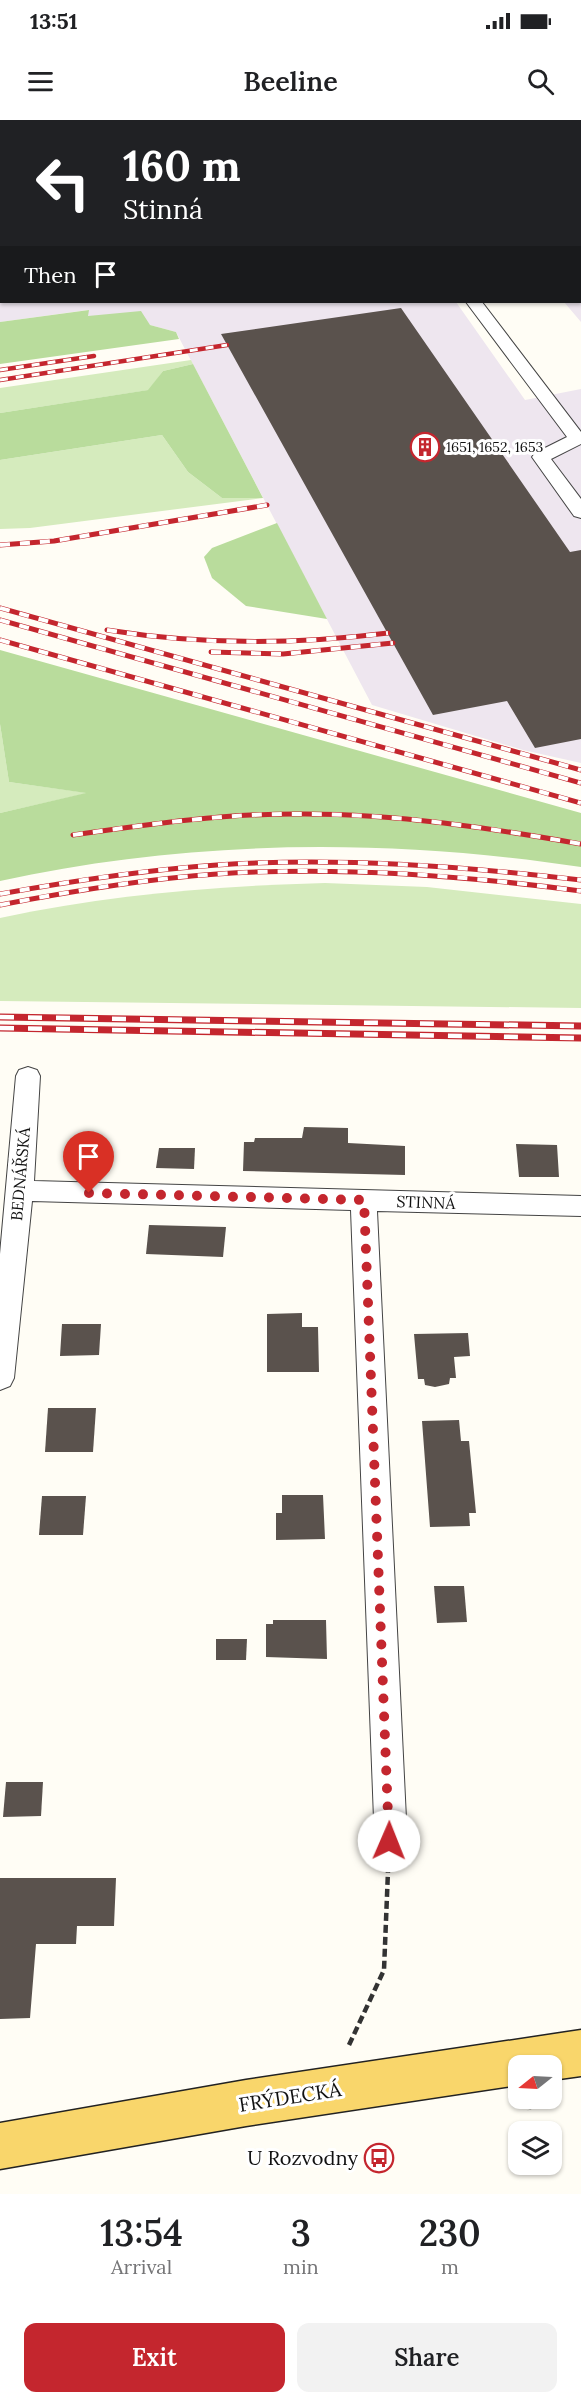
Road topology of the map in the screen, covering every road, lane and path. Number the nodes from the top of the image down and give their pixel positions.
1 (475, 303) edge
2 (581, 512) edge
3 (28, 1076) dead end
4 (20, 1191) junction
5 (364, 1200) junction
6 (581, 1206) edge
7 (0, 1378) edge
8 (390, 1819) joint
9 (349, 2044) dead end
10 (581, 2053) edge
11 (0, 2146) edge

1 - 2 street
3 - 4 street, BEDNÁŘSKÁ
4 - 5 street, STINNÁ
4 - 7 street, BEDNÁŘSKÁ
5 - 6 street, STINNÁ
5 - 8 street
8 - 9 path
10 - 11 main road, FRÝDECKÁ

